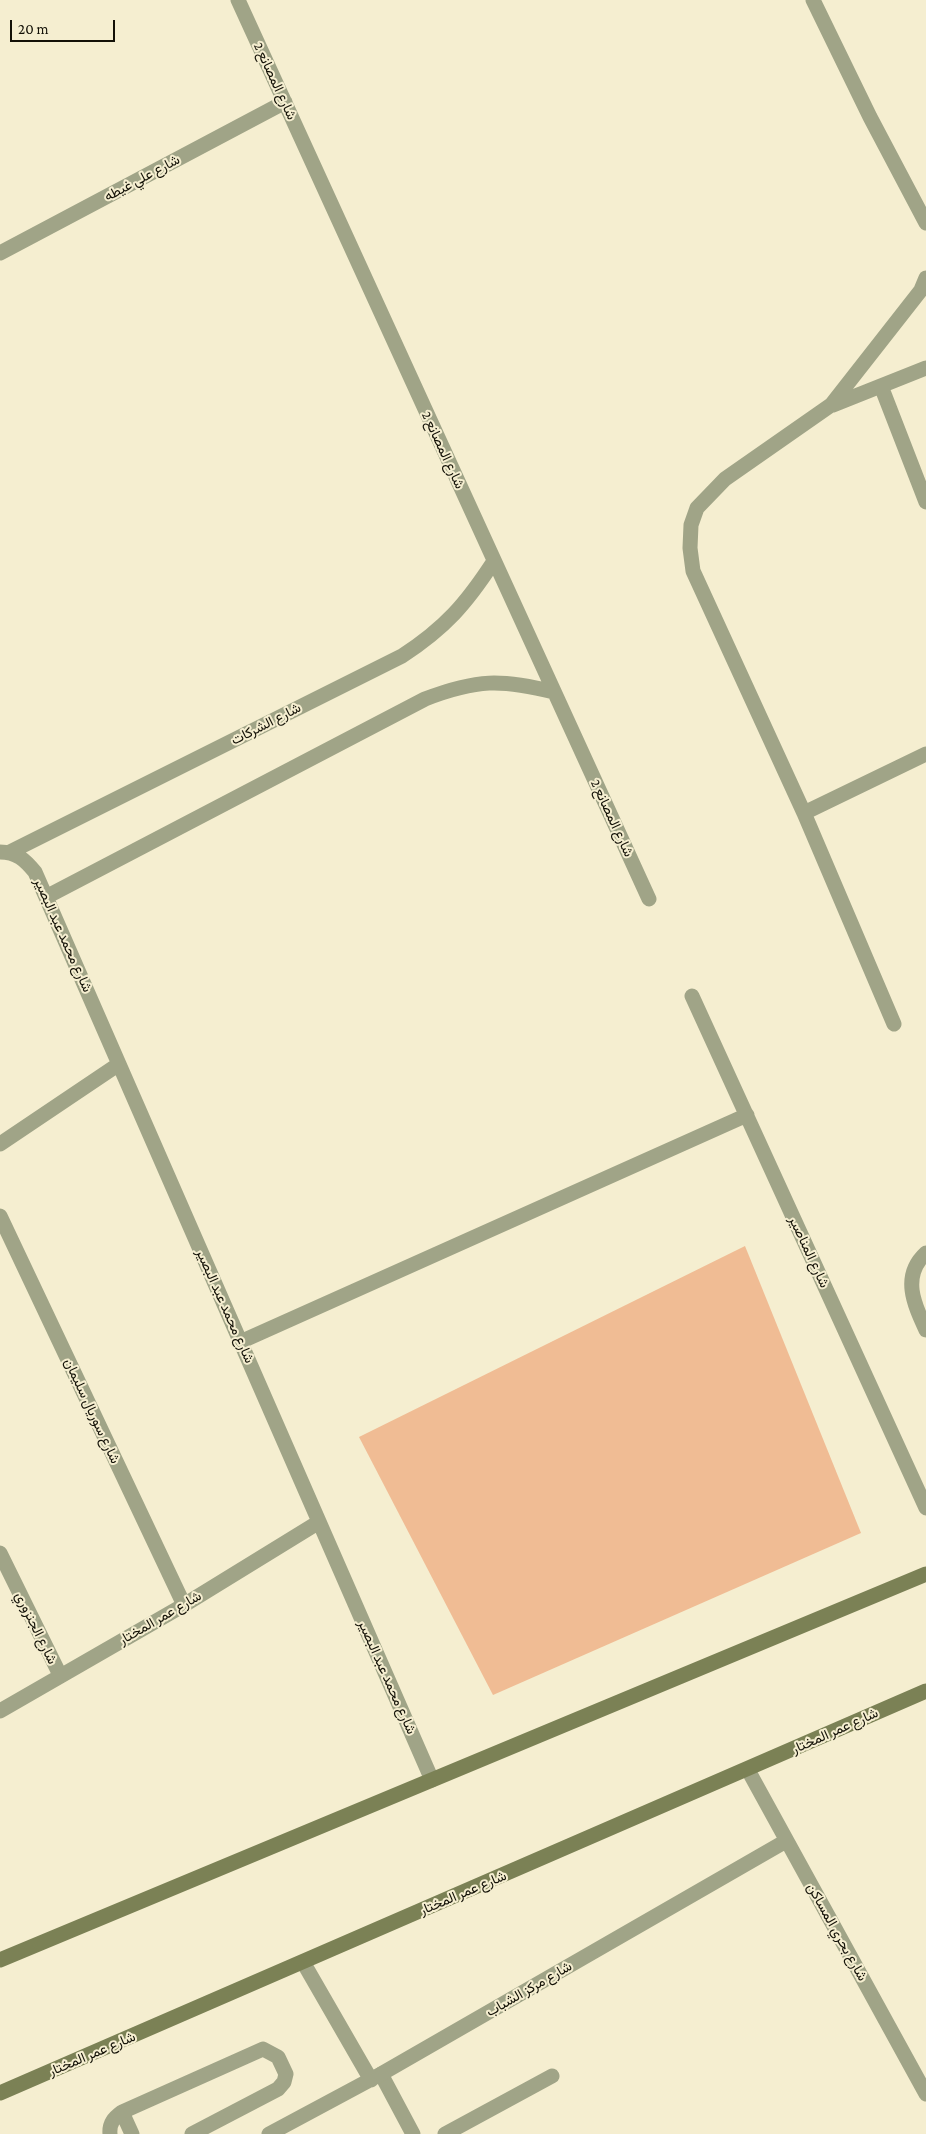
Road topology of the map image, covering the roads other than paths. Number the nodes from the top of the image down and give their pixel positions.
1 (238, 0) edge
2 (813, 0) edge
3 (284, 102) junction
4 (926, 223) edge
5 (0, 253) edge
6 (926, 278) edge
7 (926, 368) edge
8 (881, 386) junction
9 (831, 405) junction
10 (926, 502) edge
11 (494, 561) junction
12 (554, 692) junction
13 (926, 754) edge
14 (804, 813) junction
15 (5, 852) edge
16 (46, 897) junction
17 (649, 899) dead end
18 (692, 996) dead end
19 (894, 1024) dead end
20 (119, 1064) junction
21 (747, 1115) junction
22 (0, 1144) edge
23 (0, 1216) edge
24 (926, 1253) edge
25 (926, 1330) edge
26 (240, 1342) junction
27 (919, 1475) edge
28 (926, 1508) edge
29 (319, 1522) junction
30 (0, 1553) edge
31 (926, 1574) edge
32 (184, 1605) junction
33 (60, 1675) junction
34 (926, 1691) edge
35 (0, 1711) edge
36 (748, 1770) junction
37 (432, 1780) junction
38 (786, 1841) junction
39 (0, 1960) edge
40 (303, 1962) junction
41 (552, 2076) dead end
42 (376, 2077) junction
43 (0, 2093) edge
44 (926, 2094) edge
45 (122, 2112) junction
46 (110, 2134) edge
47 (132, 2134) edge
48 (192, 2134) edge
49 (269, 2134) edge
50 (413, 2134) edge
51 (445, 2134) edge

1 - 3 street, شارع المصانع 2
2 - 4 street
3 - 5 street, شارع علي غيطه
3 - 11 street, شارع المصانع 2
6 - 9 street
7 - 8 street
8 - 9 street
8 - 10 street
9 - 14 street
11 - 12 street, شارع المصانع 2
11 - 15 street, شارع الشركات
12 - 16 street
12 - 17 street, شارع المصانع 2
13 - 14 street
14 - 19 street
15 - 16 street, شارع محمد عبد البصير
16 - 20 street, شارع محمد عبد البصير
18 - 21 street, شارع المناصير
20 - 22 street
20 - 26 street, شارع محمد عبد البصير
21 - 26 street
21 - 27 street, شارع المناصير
23 - 32 street, شارع سوريال سليمان
24 - 25 street
26 - 29 street, شارع محمد عبد البصير
27 - 28 street, شارع المناصير
29 - 32 street, شارع عمر المختار
29 - 37 street, شارع محمد عبد البصير
30 - 33 street, شارع الجنزوري
31 - 37 main road
32 - 33 street, شارع عمر المختار
33 - 35 street, شارع عمر المختار
34 - 36 main road, شارع عمر المختار
36 - 38 street, شارع بحري المساكن
36 - 40 main road, شارع عمر المختار
37 - 39 main road
38 - 42 street, شارع مركز الشباب
38 - 44 street, شارع بحري المساكن
40 - 42 street
40 - 43 main road, شارع عمر المختار
41 - 51 street
42 - 49 street, شارع مركز الشباب
42 - 50 street
45 - 46 street
45 - 47 street
45 - 48 street

